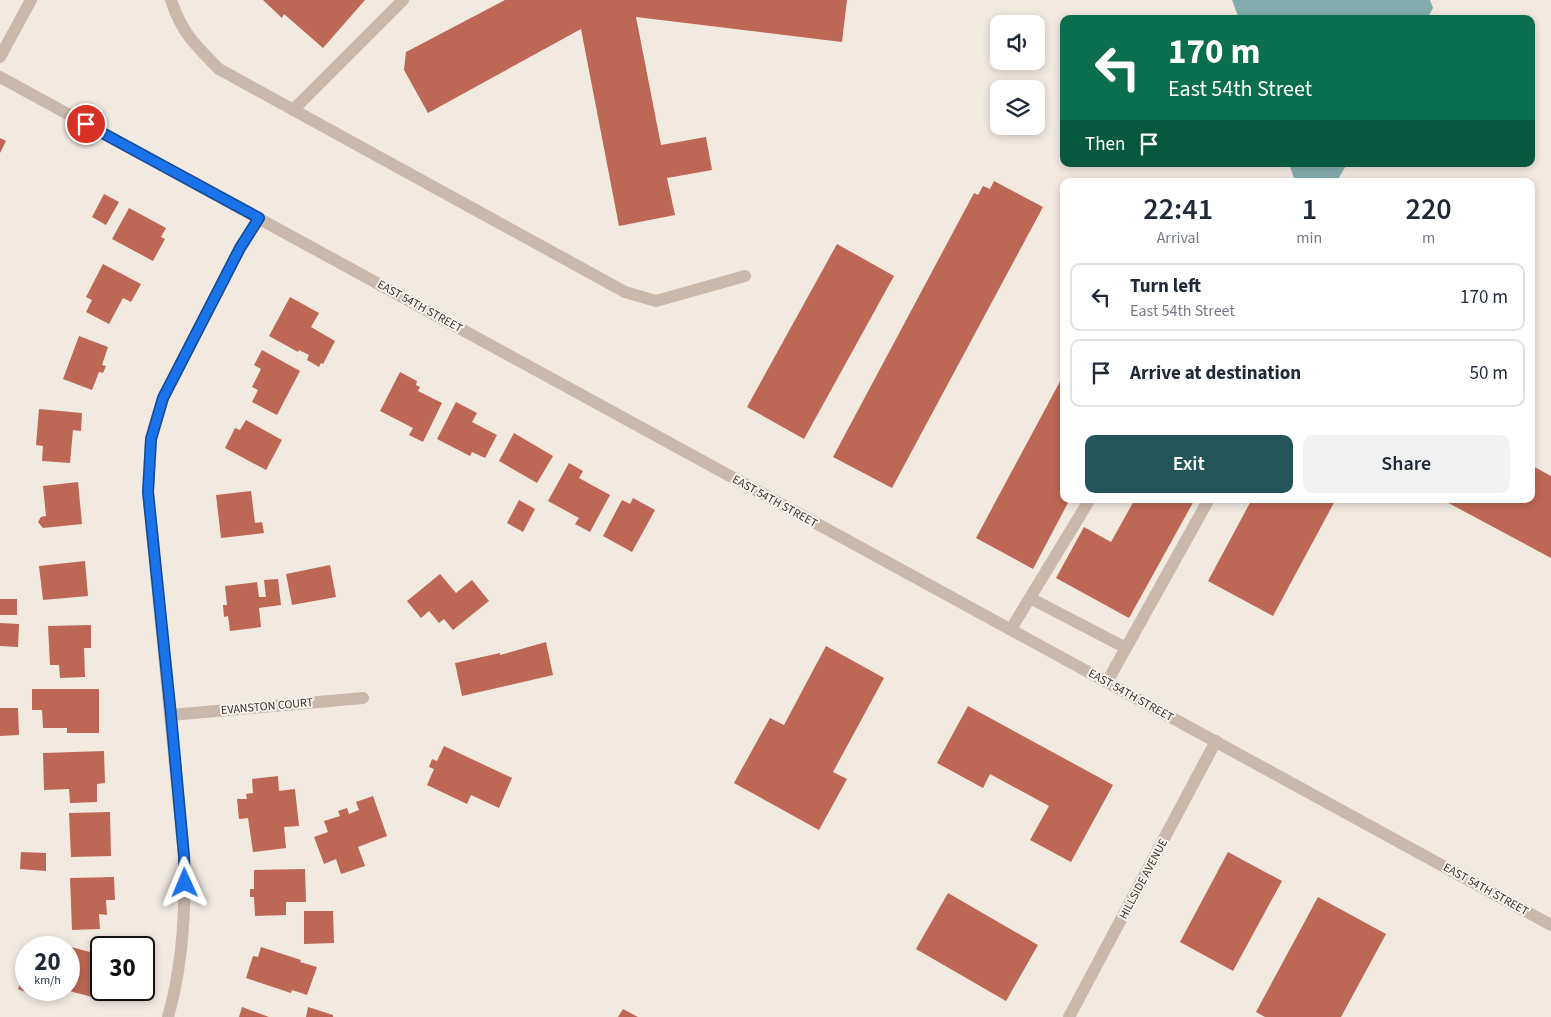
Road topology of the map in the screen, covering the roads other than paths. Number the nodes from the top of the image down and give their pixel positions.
1 (30, 0) edge
2 (171, 0) edge
3 (403, 0) edge
4 (0, 57) edge
5 (0, 76) edge
6 (293, 110) junction
7 (259, 218) junction
8 (745, 276) dead end
9 (1088, 503) edge
10 (1207, 503) edge
11 (1030, 598) junction
12 (1010, 629) junction
13 (1126, 648) junction
14 (1107, 682) junction
15 (363, 698) dead end
16 (171, 715) junction
17 (1216, 741) junction
18 (1551, 924) edge
19 (168, 1017) edge
20 (1069, 1017) edge

1 - 4 street
2 - 6 street
3 - 6 street
5 - 7 street, EAST 54TH STREET
6 - 8 street
7 - 12 street, EAST 54TH STREET
7 - 16 street
9 - 11 street
10 - 13 street
11 - 12 street
11 - 13 street
12 - 14 street, EAST 54TH STREET
13 - 14 street
14 - 17 street, EAST 54TH STREET
15 - 16 street, EVANSTON COURT
16 - 19 street
17 - 18 street, EAST 54TH STREET
17 - 20 street, HILLSIDE AVENUE

